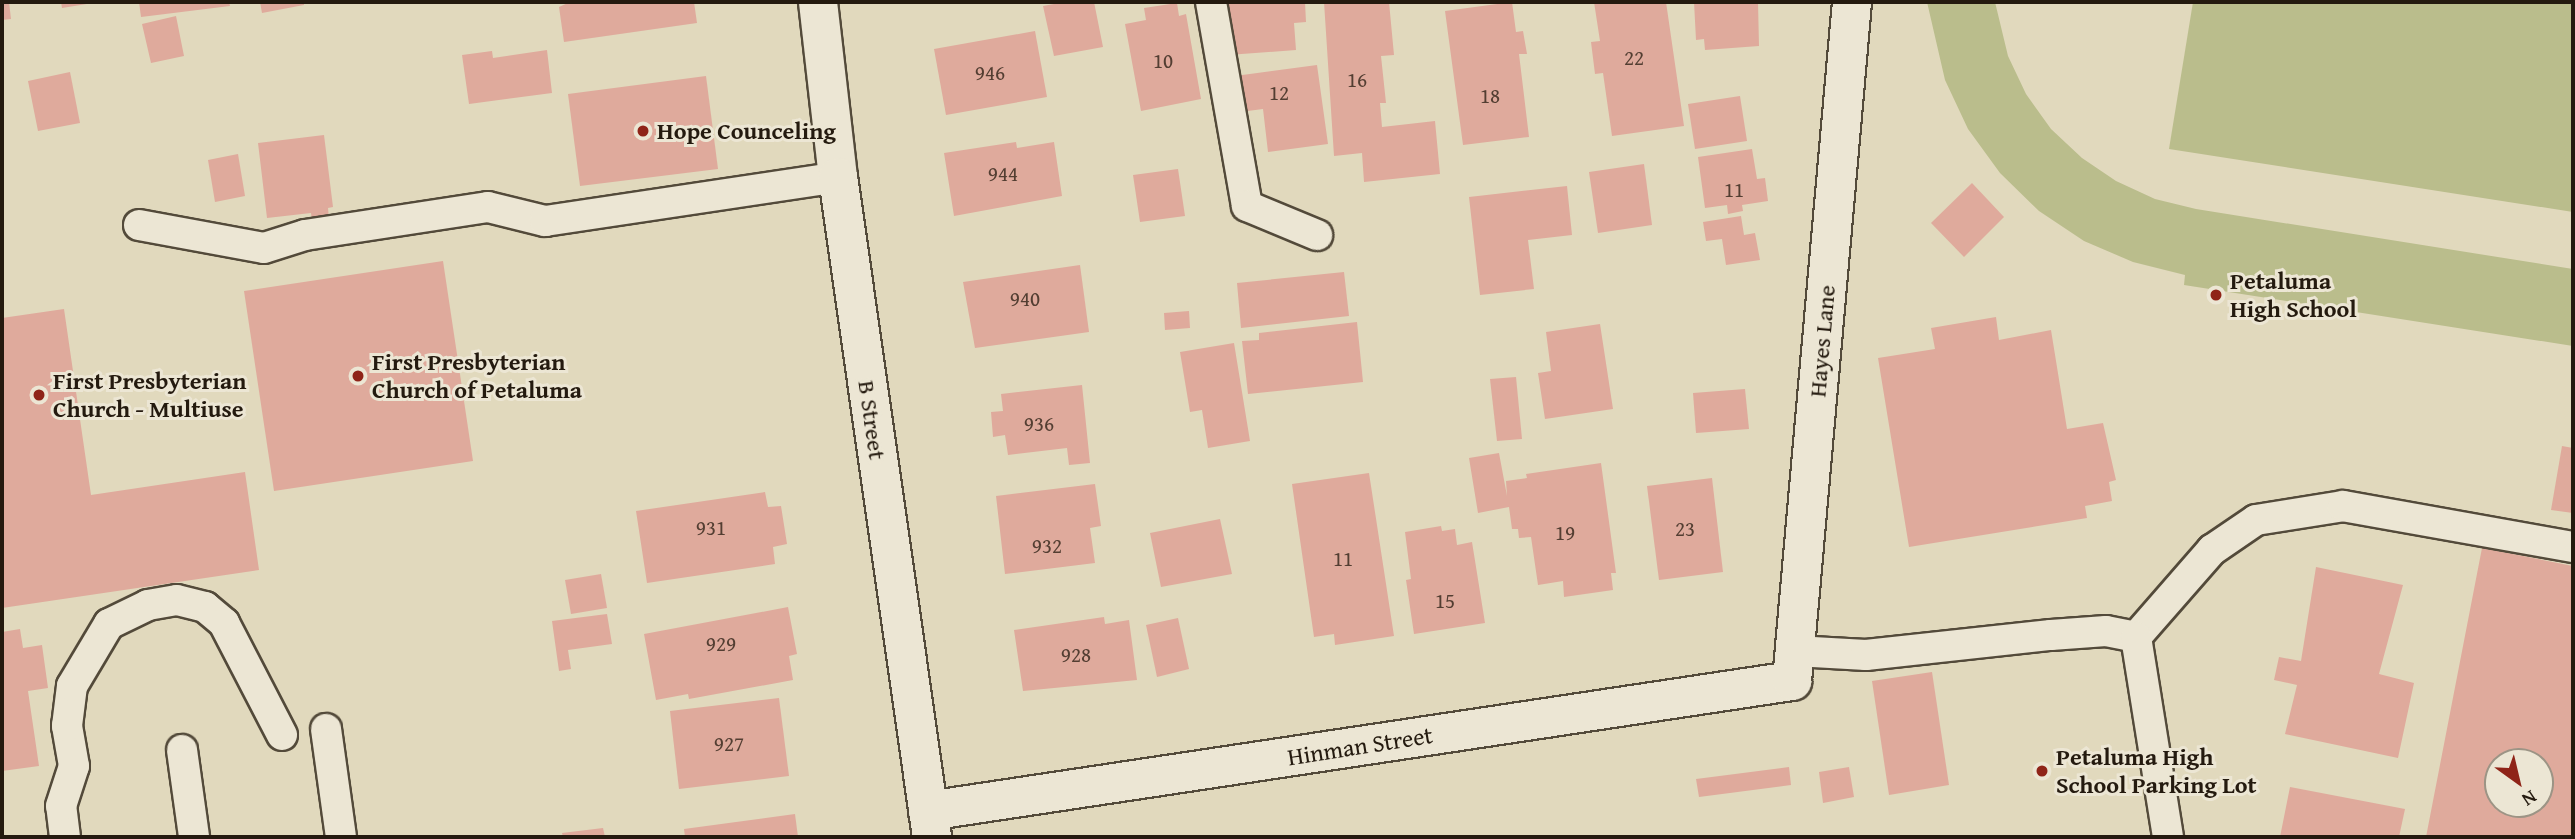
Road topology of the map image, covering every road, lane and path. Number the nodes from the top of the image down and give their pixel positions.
1 (818, 2) edge
2 (1211, 2) edge
3 (1852, 2) edge
4 (838, 177) junction
5 (139, 225) dead end
6 (1317, 235) dead end
7 (2573, 547) edge
8 (2136, 636) junction
9 (1793, 666) junction
10 (326, 730) dead end
11 (282, 736) dead end
12 (182, 750) dead end
13 (930, 824) edge
14 (65, 837) edge
15 (194, 837) edge
16 (341, 837) edge
17 (2168, 837) edge

1 - 4 street, B Street
2 - 6 lane
3 - 9 street, Hayes Lane
4 - 5 lane
4 - 13 street, B Street
7 - 8 lane
8 - 9 lane
8 - 17 lane
9 - 13 street, Hinman Street
10 - 16 lane
11 - 14 lane
12 - 15 lane

